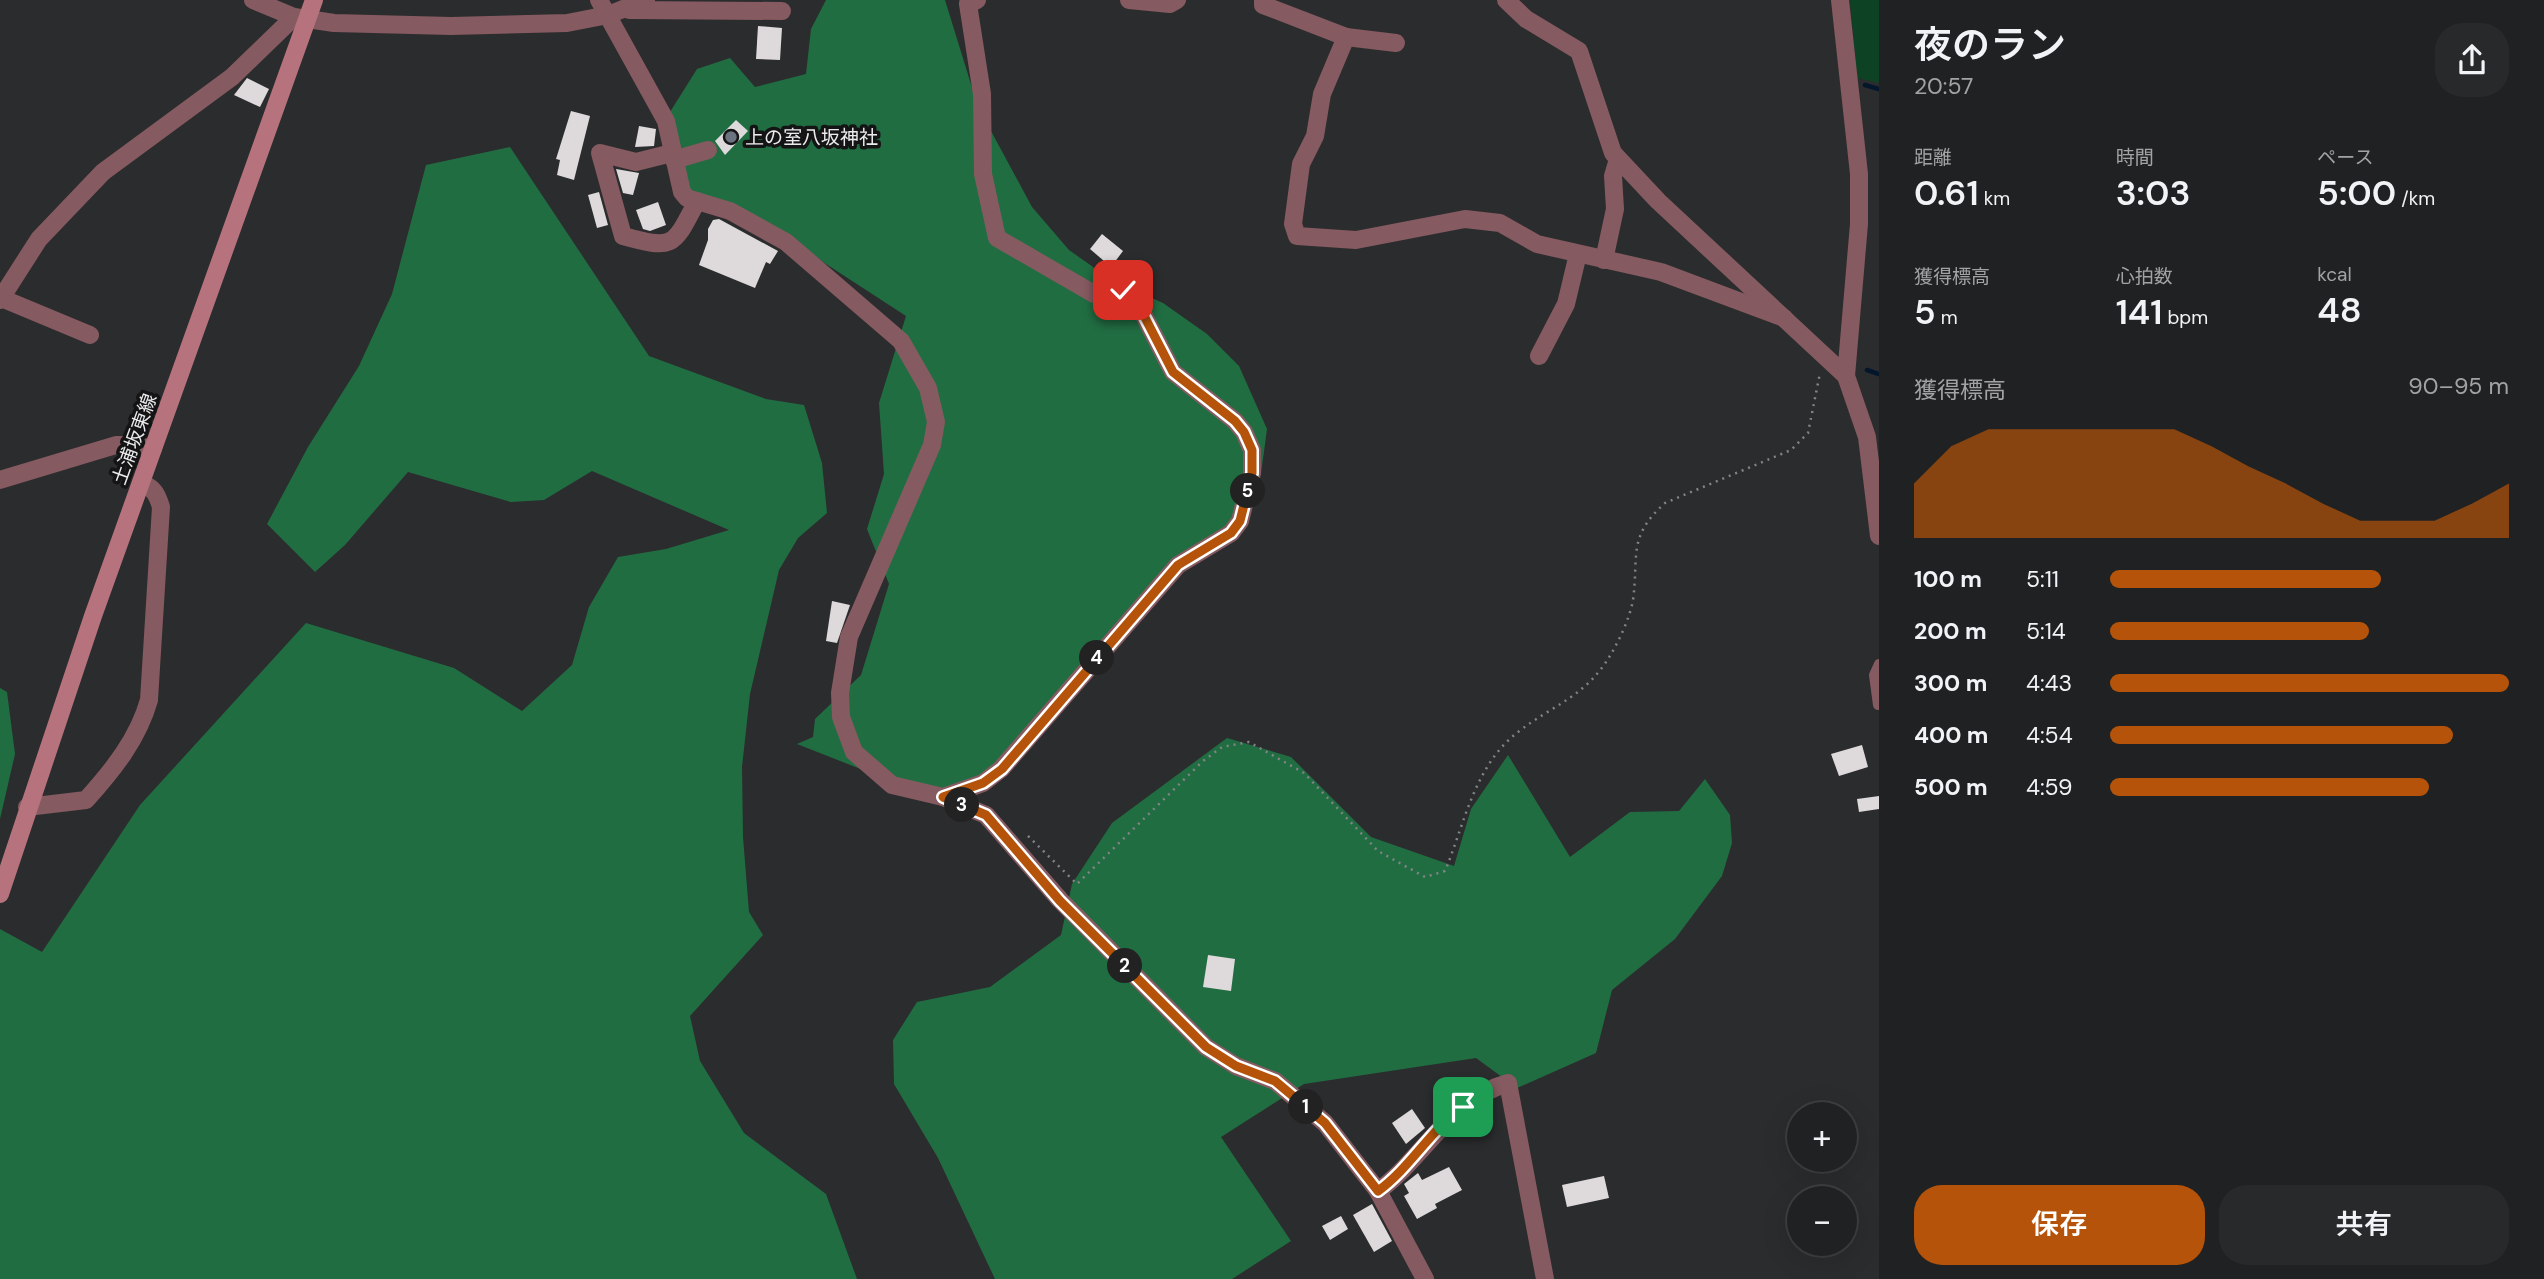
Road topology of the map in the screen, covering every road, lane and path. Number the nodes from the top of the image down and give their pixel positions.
1 (253, 0) edge
2 (314, 0) edge
3 (646, 0) edge
4 (1129, 0) edge
5 (1177, 0) edge
6 (1263, 0) edge
7 (1506, 0) edge
8 (1840, 0) edge
9 (970, 1) edge
10 (610, 8) edge
11 (782, 11) dead end
12 (300, 18) junction
13 (1346, 37) junction
14 (1396, 43) dead end
15 (708, 150) dead end
16 (673, 156) junction
17 (1618, 159) junction
18 (697, 201) junction
19 (1578, 254) junction
20 (1605, 260) junction
21 (1, 299) edge
22 (1784, 318) junction
23 (90, 335) dead end
24 (1539, 356) dead end
25 (1832, 363) junction
26 (1846, 376) junction
27 (153, 449) junction
28 (0, 480) edge
29 (141, 483) junction
30 (1879, 536) edge
31 (1879, 664) edge
32 (1878, 705) edge
33 (943, 797) junction
34 (27, 807) junction
35 (1077, 884) dead end
36 (0, 894) edge
37 (1378, 1191) junction
38 (1425, 1279) edge
39 (1545, 1279) edge

1 - 12 street
2 - 12 main road, 土浦坂東線
3 - 10 street
4 - 5 street
6 - 13 street
7 - 17 street
8 - 26 street
9 - 33 street
10 - 11 street
10 - 12 street
10 - 16 street
12 - 21 street
12 - 27 main road, 土浦坂東線
13 - 14 street
13 - 19 street
15 - 16 street
16 - 18 street
16 - 18 street
17 - 20 street
17 - 22 street
18 - 33 street
19 - 20 street
19 - 24 street
20 - 22 street
21 - 23 street
22 - 25 street
25 - 26 street
25 - 35 path
26 - 30 street
27 - 28 street
27 - 29 main road, 土浦坂東線
29 - 34 main road, 土浦坂東線
29 - 34 street
31 - 32 lane
33 - 37 street
34 - 36 main road, 土浦坂東線
37 - 38 street
37 - 39 street

